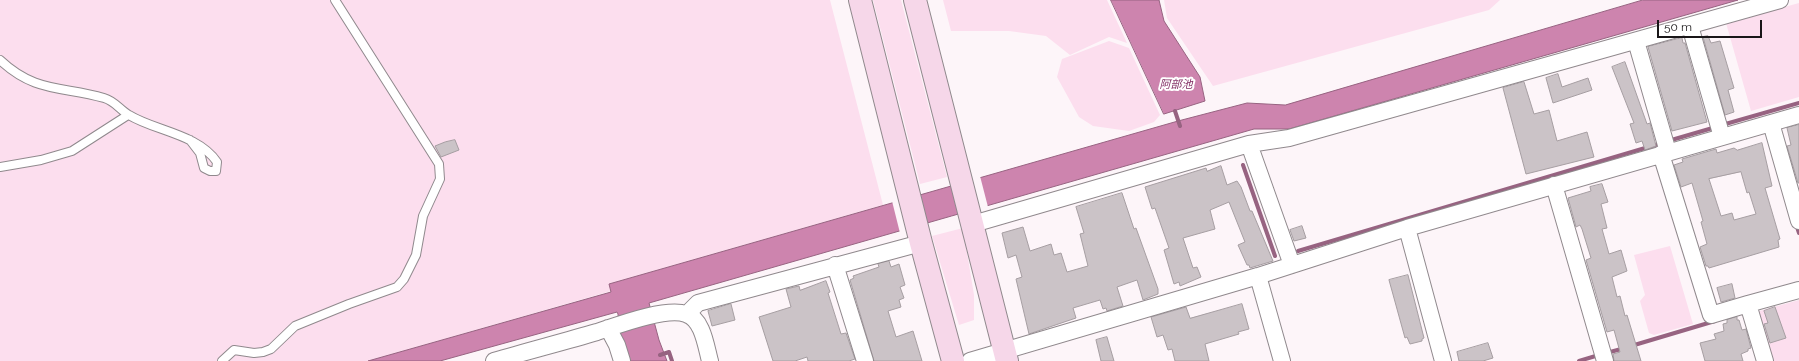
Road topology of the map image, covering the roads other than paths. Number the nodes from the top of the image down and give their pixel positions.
1 (335, 0) edge
2 (860, 0) edge
3 (915, 0) edge
4 (1780, 0) edge
5 (1690, 26) junction
6 (1636, 41) junction
7 (0, 60) edge
8 (128, 115) junction
9 (1799, 115) edge
10 (1771, 123) junction
11 (1720, 129) junction
12 (190, 140) dead end
13 (1249, 144) junction
14 (1665, 147) junction
15 (0, 167) edge
16 (1554, 185) junction
17 (972, 221) junction
18 (1799, 221) edge
19 (1406, 228) junction
20 (920, 238) junction
21 (1292, 264) junction
22 (834, 265) junction
23 (1258, 276) junction
24 (1799, 290) edge
25 (1748, 304) junction
26 (687, 314) junction
27 (614, 326) junction
28 (1006, 356) edge
29 (222, 361) edge
30 (494, 361) edge
31 (622, 361) edge
32 (710, 361) edge
33 (865, 361) edge
34 (953, 361) edge
35 (970, 361) edge
36 (1282, 361) edge
37 (1443, 361) edge
38 (1605, 361) edge
39 (1765, 361) edge

1 - 29 lane
2 - 20 street
3 - 17 street
4 - 5 street
5 - 6 street
5 - 11 street
6 - 13 street
6 - 14 street
7 - 8 lane
8 - 12 lane
8 - 15 lane
9 - 10 street
10 - 11 street
10 - 18 street
11 - 14 street
13 - 17 street
13 - 21 street
14 - 16 street
14 - 25 street
16 - 19 street
16 - 38 street
17 - 28 street
19 - 21 street
19 - 37 street
20 - 22 street
20 - 34 street
21 - 23 street
22 - 26 street
22 - 33 street
23 - 28 street
23 - 36 street
24 - 25 street
25 - 39 street
26 - 27 street
26 - 32 street
27 - 30 street
27 - 31 street
28 - 35 street

